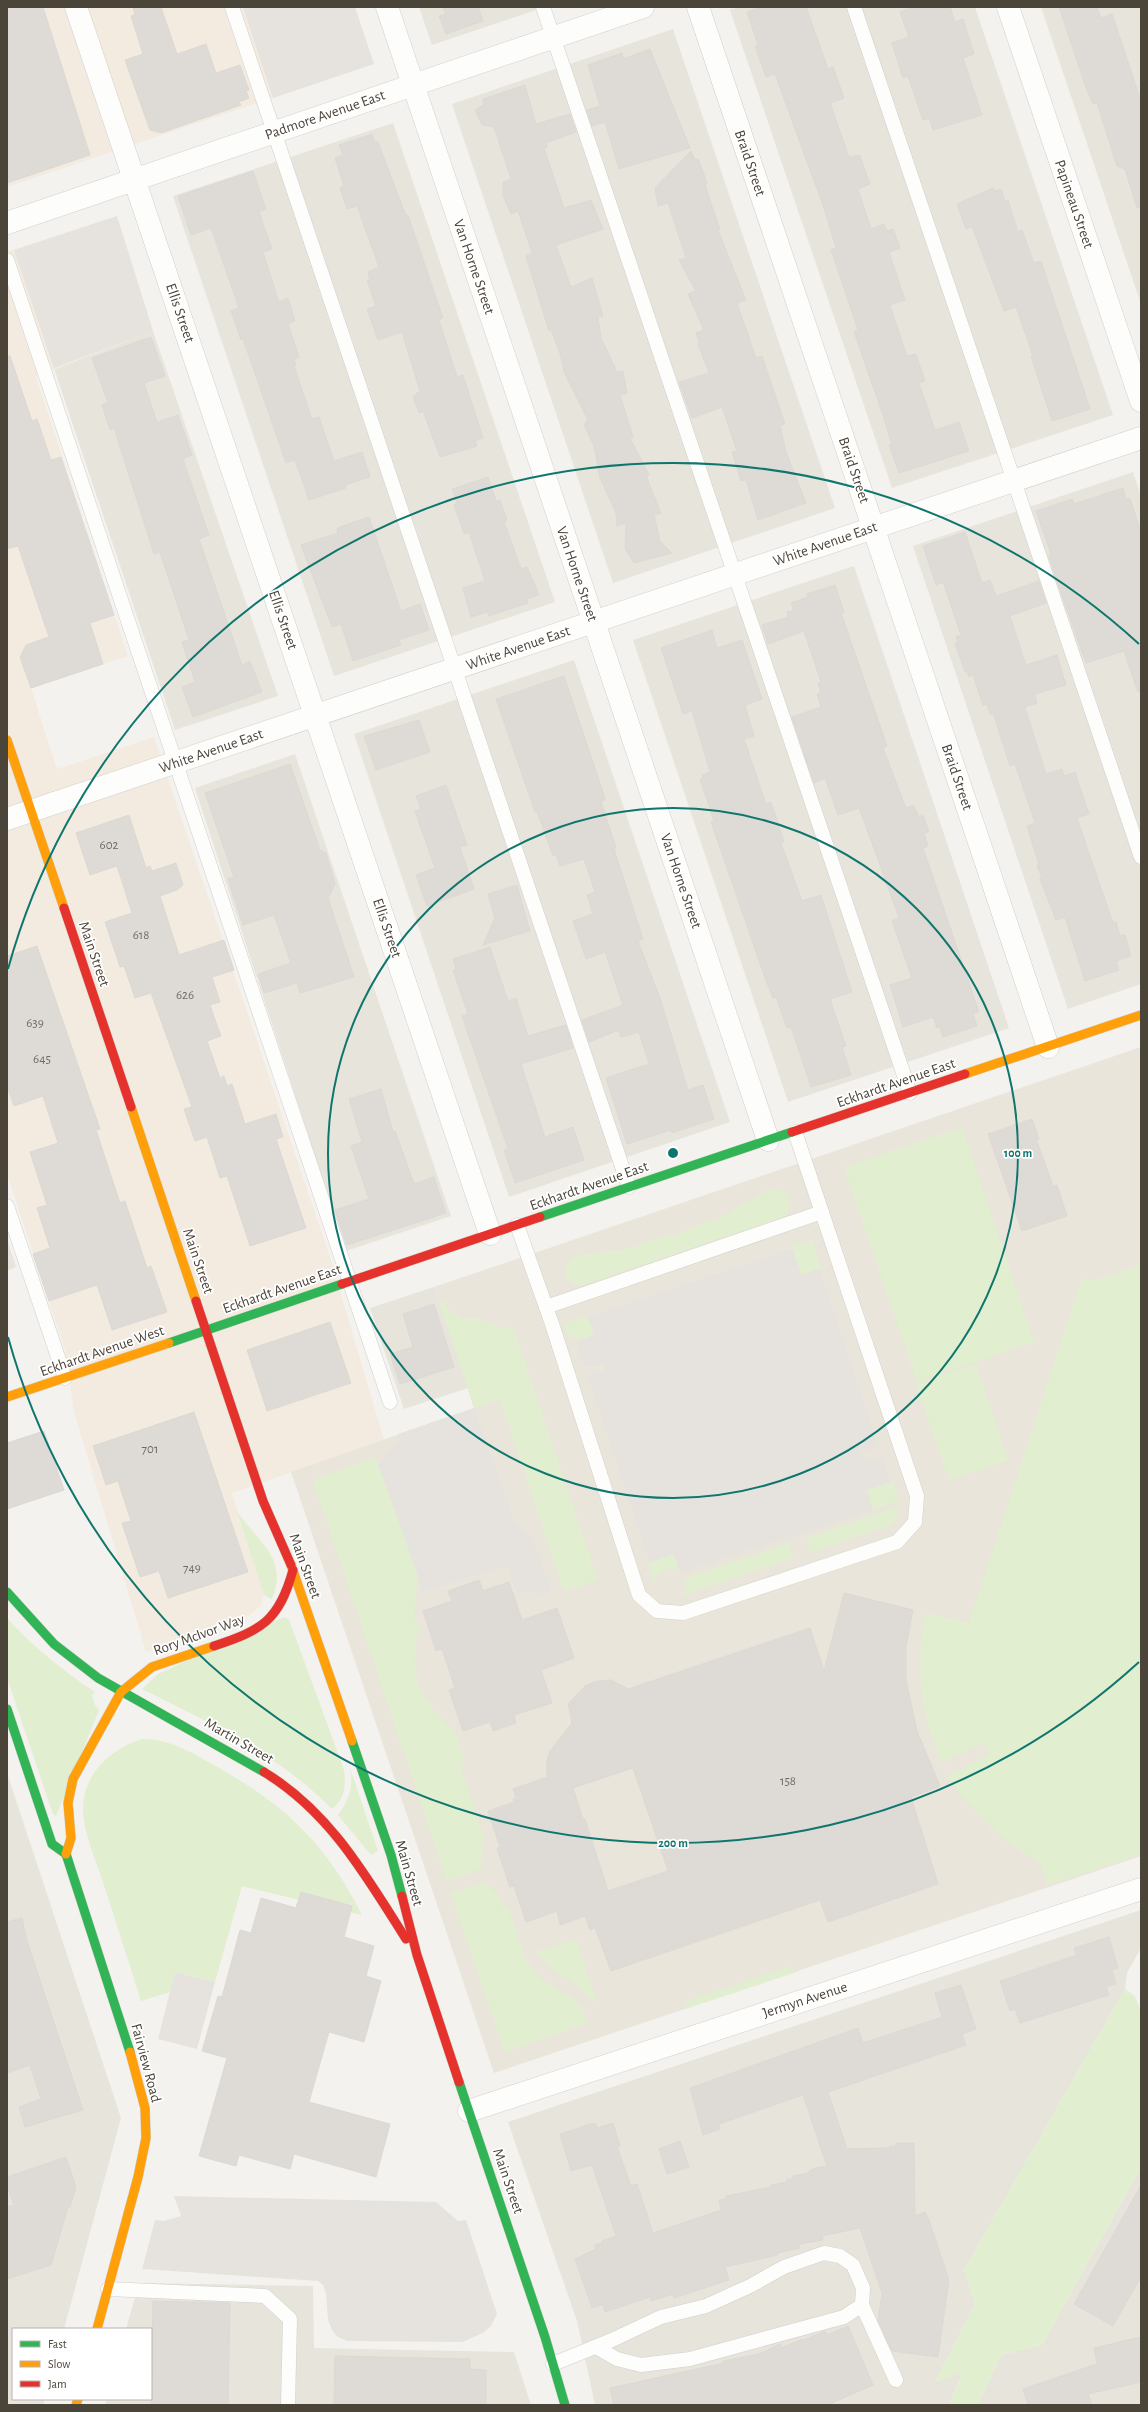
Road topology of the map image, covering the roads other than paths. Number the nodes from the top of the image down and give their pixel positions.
1 (76, 7) edge
2 (232, 7) edge
3 (387, 7) edge
4 (543, 7) edge
5 (643, 7) edge
6 (698, 7) edge
7 (854, 7) edge
8 (1008, 7) edge
9 (553, 37) junction
10 (413, 85) junction
11 (275, 133) junction
12 (135, 180) junction
13 (7, 223) edge
14 (7, 260) edge
15 (1141, 401) edge
16 (1141, 438) edge
17 (1014, 481) junction
18 (873, 528) junction
19 (735, 575) junction
20 (594, 622) junction
21 (455, 669) junction
22 (315, 716) junction
23 (7, 740) edge
24 (176, 763) junction
25 (31, 811) junction
26 (7, 819) edge
27 (1141, 857) edge
28 (1141, 1015) edge
29 (1048, 1047) junction
30 (910, 1093) junction
31 (795, 1132) junction
32 (768, 1140) junction
33 (629, 1187) junction
34 (7, 1206) edge
35 (822, 1212) junction
36 (517, 1225) junction
37 (490, 1234) junction
38 (350, 1281) junction
39 (546, 1307) junction
40 (206, 1330) junction
41 (65, 1378) junction
42 (7, 1397) edge
43 (390, 1402) dead end
44 (293, 1570) junction
45 (7, 1592) edge
46 (121, 1692) junction
47 (7, 1709) edge
48 (66, 1854) junction
49 (1141, 1889) edge
50 (417, 1955) junction
51 (469, 2111) junction
52 (108, 2289) junction
53 (862, 2305) junction
54 (97, 2328) edge
55 (596, 2347) junction
56 (553, 2364) junction
57 (896, 2380) dead end
58 (288, 2405) edge
59 (565, 2405) edge

1 - 12 street, Ellis Street
2 - 11 lane
3 - 10 street, Van Horne Street
4 - 9 lane
5 - 9 street, Padmore Avenue East
6 - 18 street, Braid Street
7 - 17 lane
8 - 15 street, Papineau Street
9 - 10 street, Padmore Avenue East
9 - 19 lane
10 - 11 street, Padmore Avenue East
10 - 20 street, Van Horne Street
11 - 12 street, Padmore Avenue East
11 - 21 lane
12 - 13 street, Padmore Avenue East
12 - 22 street, Ellis Street
14 - 24 lane
16 - 17 street, White Avenue East
17 - 18 street, White Avenue East
17 - 27 lane
18 - 19 street, White Avenue East
18 - 29 street, Braid Street
19 - 20 street, White Avenue East
19 - 30 lane
20 - 21 street, White Avenue East
20 - 32 street, Van Horne Street
21 - 22 street, White Avenue East
21 - 33 lane
22 - 24 street, White Avenue East
22 - 37 street, Ellis Street
23 - 25 main road, Main Street
24 - 25 street, White Avenue East
24 - 38 lane
25 - 26 street, White Avenue East
25 - 40 main road, Main Street
28 - 29 main road, Eckhardt Avenue East
29 - 30 main road, Eckhardt Avenue East
30 - 31 main road, Eckhardt Avenue East
31 - 32 main road, Eckhardt Avenue East
31 - 35 lane
32 - 33 main road, Eckhardt Avenue East
33 - 36 main road, Eckhardt Avenue East
34 - 41 lane
35 - 39 lane
35 - 39 lane
36 - 37 main road, Eckhardt Avenue East
36 - 39 lane
37 - 38 main road, Eckhardt Avenue East
38 - 40 main road, Eckhardt Avenue East
38 - 43 lane
40 - 41 main road, Eckhardt Avenue West
40 - 44 main road, Main Street
41 - 42 main road, Eckhardt Avenue West
44 - 46 main road, Rory McIvor Way
44 - 50 main road, Main Street
45 - 46 main road, Martin Street
46 - 48 main road, Rory McIvor Way
46 - 50 main road, Martin Street
47 - 48 main road
48 - 52 main road, Fairview Road
49 - 51 street, Jermyn Avenue
50 - 51 main road, Main Street
51 - 56 main road, Main Street
52 - 54 main road, Fairview Road
52 - 58 lane
53 - 55 lane
53 - 55 lane
53 - 57 lane
55 - 56 lane
56 - 59 main road, Main Street

